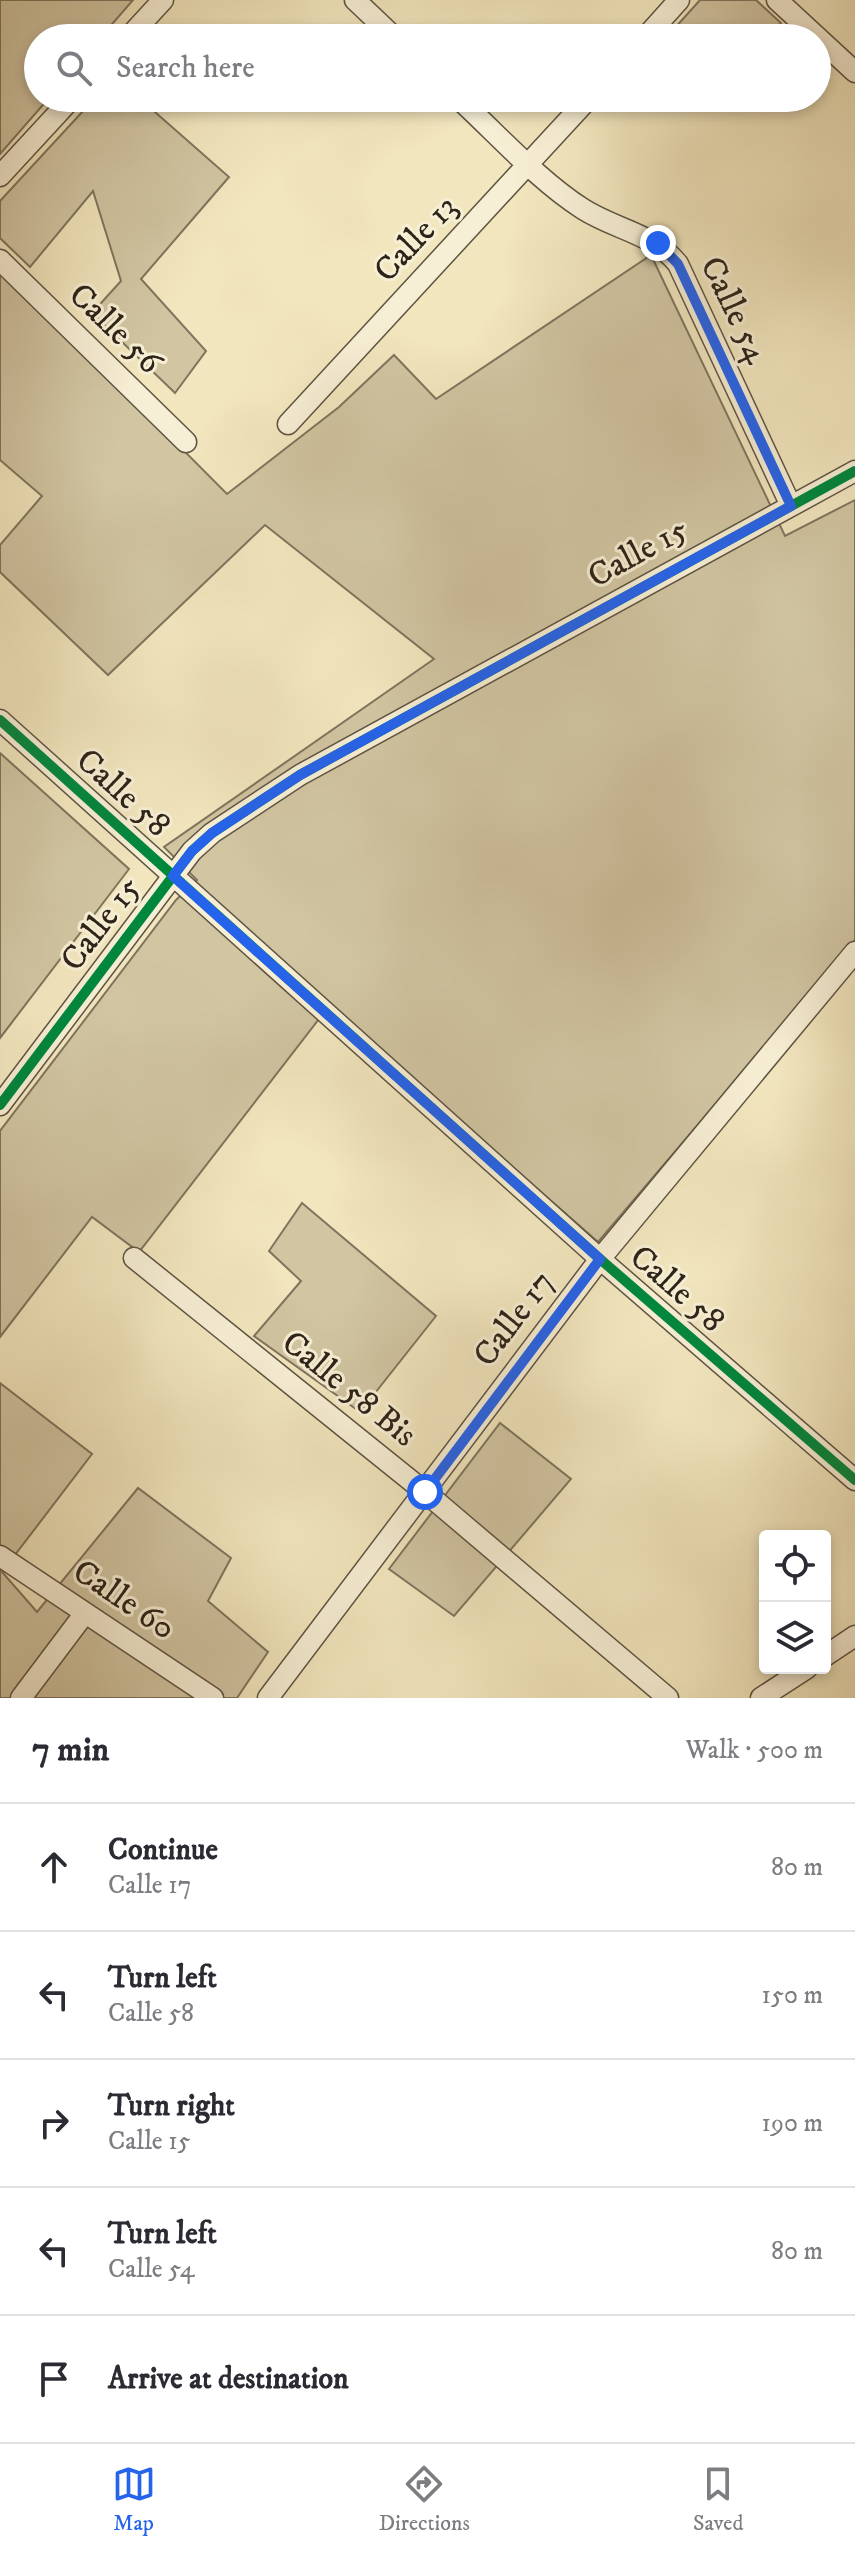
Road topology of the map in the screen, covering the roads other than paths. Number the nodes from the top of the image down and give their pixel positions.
1 (163, 0) edge
2 (355, 0) edge
3 (679, 0) edge
4 (777, 0) edge
5 (141, 24) edge
6 (380, 24) edge
7 (658, 24) edge
8 (803, 24) edge
9 (831, 50) edge
10 (855, 72) edge
11 (59, 112) edge
12 (473, 112) edge
13 (576, 112) edge
14 (529, 164) junction
15 (0, 176) edge
16 (2, 267) edge
17 (288, 424) dead end
18 (186, 442) dead end
19 (855, 471) edge
20 (791, 506) junction
21 (0, 720) edge
22 (173, 876) junction
23 (855, 952) edge
24 (0, 1105) edge
25 (134, 1258) dead end
26 (600, 1259) junction
27 (855, 1480) edge
28 (425, 1492) junction
29 (0, 1556) edge
30 (85, 1613) junction
31 (855, 1636) edge
32 (831, 1652) edge
33 (798, 1674) edge
34 (21, 1698) edge
35 (213, 1698) edge
36 (268, 1698) edge
37 (668, 1698) edge
38 (761, 1698) edge

1 - 5 street
2 - 6 street
3 - 7 street
4 - 8 street
9 - 10 street
11 - 15 street
12 - 14 street, Calle 54
13 - 14 street, Calle 13
14 - 17 street, Calle 13
14 - 20 street, Calle 54
16 - 18 street, Calle 56
19 - 20 street, Calle 15
20 - 22 street, Calle 15
21 - 22 street, Calle 58
22 - 24 street, Calle 15
22 - 26 street, Calle 58
23 - 26 street, Calle 17
25 - 28 street, Calle 58 Bis
26 - 27 street, Calle 58
26 - 28 street, Calle 17
28 - 36 street, Calle 17
28 - 37 street, Calle 58 Bis
29 - 30 street, Calle 60
30 - 34 street
30 - 35 street, Calle 60
31 - 32 street
33 - 38 street

